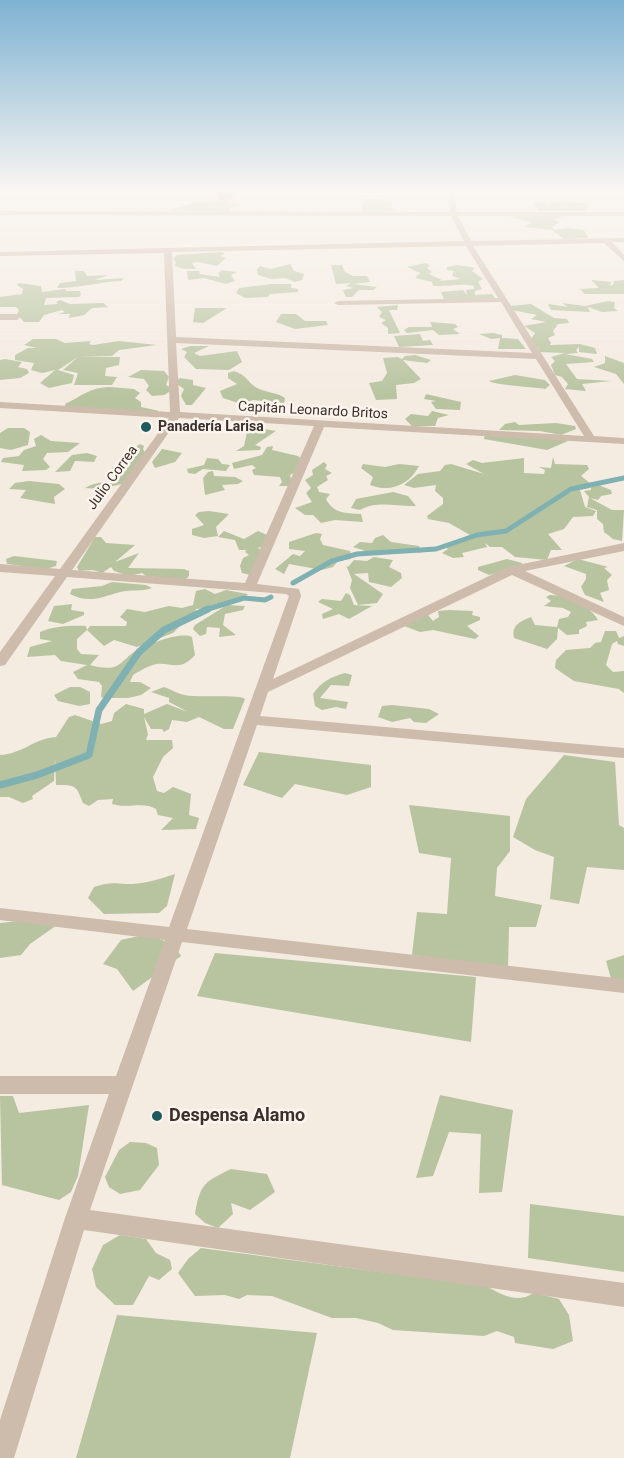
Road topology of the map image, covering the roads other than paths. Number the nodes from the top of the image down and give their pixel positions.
1 (169, 260) edge
2 (478, 260) edge
3 (502, 300) junction
4 (338, 303) dead end
5 (0, 317) edge
6 (18, 317) dead end
7 (173, 340) junction
8 (538, 356) junction
9 (0, 405) edge
10 (175, 417) junction
11 (320, 426) junction
12 (591, 439) junction
13 (624, 441) edge
14 (624, 548) edge
15 (0, 568) edge
16 (512, 570) junction
17 (64, 573) junction
18 (249, 588) junction
19 (624, 622) edge
20 (0, 662) edge
21 (261, 690) junction
22 (250, 720) junction
23 (624, 753) edge
24 (0, 914) edge
25 (175, 936) junction
26 (624, 986) edge
27 (122, 1084) junction
28 (0, 1085) edge
29 (76, 1218) junction
30 (624, 1295) edge
31 (1, 1458) edge

1 - 7 street
2 - 3 street
3 - 4 street
3 - 8 street
5 - 6 street
7 - 8 street
7 - 10 street
8 - 12 street
9 - 10 street, Capitán Leonardo Britos
10 - 11 street, Capitán Leonardo Britos
10 - 17 street, Julio Correa
11 - 12 street, Capitán Leonardo Britos
11 - 18 street
12 - 13 street, Capitán Leonardo Britos
14 - 16 street
15 - 17 street
16 - 19 street
16 - 21 street
17 - 18 street
17 - 20 street, Julio Correa
18 - 21 street
21 - 22 street
22 - 23 street
22 - 25 street
24 - 25 street
25 - 26 street
25 - 27 street
27 - 28 street
27 - 29 street
29 - 30 street
29 - 31 street

